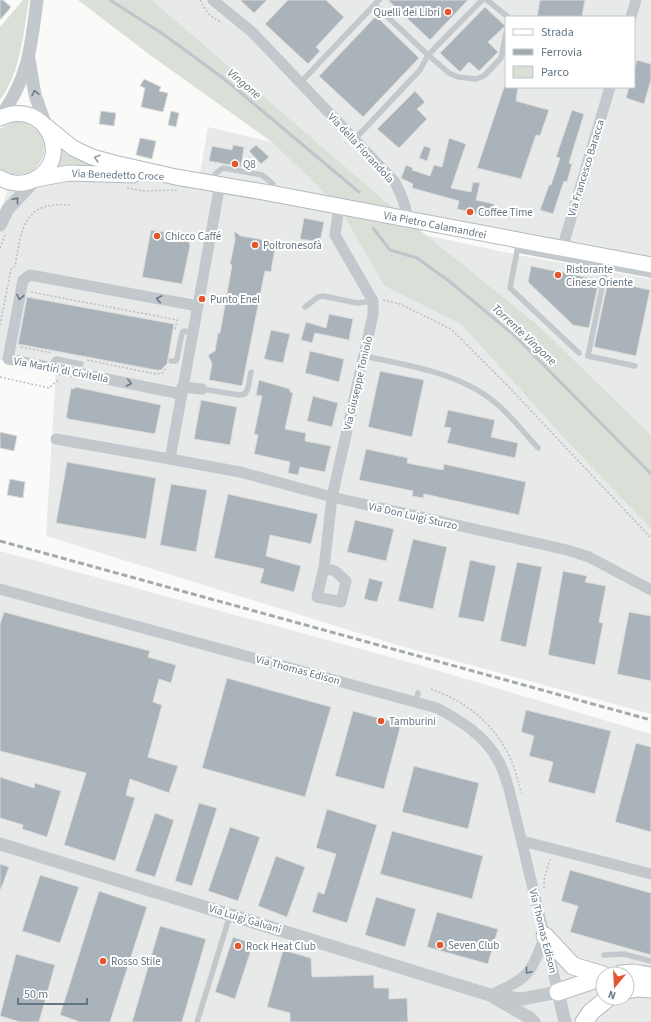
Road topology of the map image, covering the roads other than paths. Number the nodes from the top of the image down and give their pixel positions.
1 (37, 0) edge
2 (213, 0) edge
3 (379, 0) edge
4 (482, 0) edge
5 (487, 0) edge
6 (636, 0) edge
7 (375, 5) junction
8 (507, 16) edge
9 (631, 16) edge
10 (505, 38) edge
11 (428, 55) junction
12 (29, 59) junction
13 (300, 83) junction
14 (610, 88) edge
15 (0, 117) edge
16 (46, 126) junction
17 (354, 140) junction
18 (0, 178) edge
19 (36, 179) junction
20 (178, 183) junction
21 (215, 184) junction
22 (342, 208) junction
23 (402, 219) junction
24 (3, 228) edge
25 (518, 246) junction
26 (562, 249) junction
27 (607, 262) junction
28 (651, 265) edge
29 (651, 275) edge
30 (373, 301) junction
31 (198, 306) junction
32 (305, 307) dead end
33 (192, 333) junction
34 (579, 353) dead end
35 (364, 356) junction
36 (82, 362) road end
37 (170, 363) road end
38 (635, 366) dead end
39 (52, 368) junction
40 (251, 372) dead end
41 (181, 390) junction
42 (202, 390) joint
43 (56, 439) dead end
44 (538, 448) dead end
45 (170, 459) junction
46 (332, 497) junction
47 (324, 568) dead end
48 (0, 589) edge
49 (651, 590) edge
50 (522, 841) junction
51 (0, 844) edge
52 (651, 874) edge
53 (230, 915) junction
54 (545, 936) junction
55 (604, 956) dead end
56 (651, 961) edge
57 (595, 973) edge
58 (635, 973) edge
59 (651, 976) edge
60 (595, 979) edge
61 (635, 984) edge
62 (595, 985) edge
63 (651, 988) edge
64 (635, 989) edge
65 (562, 991) junction
66 (490, 995) junction
67 (598, 1006) edge
68 (197, 1022) edge
69 (534, 1022) edge
70 (565, 1022) edge
71 (584, 1022) edge

1 - 12 street
2 - 13 street, Via della Fiorandola
3 - 7 lane
4 - 11 lane
5 - 8 lane
6 - 9 street
7 - 11 lane
7 - 13 lane
10 - 11 lane
11 - 17 lane
12 - 15 street
16 -> 12 street
13 - 17 street, Via della Fiorandola
14 - 26 street, Via Francesco Baracca
15 - 16 main road, Via Benedetto Croce
16 - 19 main road
20 -> 16 main road, Via Benedetto Croce
17 - 23 street, Via della Fiorandola
18 - 19 main road, Via Benedetto Croce
19 - 20 main road, Via Benedetto Croce
24 -> 19 street
20 - 21 main road, Via Benedetto Croce
21 - 22 main road, Via Pietro Calamandrei
21 - 31 street
22 - 23 main road, Via Pietro Calamandrei
22 - 30 street
23 - 25 main road, Via Pietro Calamandrei
25 - 26 main road, Via Pietro Calamandrei
25 - 27 lane
25 - 34 lane
26 - 27 main road, Via Pietro Calamandrei
27 - 28 main road, Via Pietro Calamandrei
27 - 29 lane
27 - 38 lane
30 - 32 lane
30 - 35 street, Via Giuseppe Toniolo
31 - 33 street
31 -> 39 street, Via Martiri di Civitella
33 - 37 lane
33 - 41 street
35 - 44 lane
35 - 46 street, Via Giuseppe Toniolo
36 - 39 lane
39 -> 41 street, Via Martiri di Civitella
40 - 42 lane
41 - 42 street, Via Martiri di Civitella
41 - 45 street
43 - 45 street, Via Don Luigi Sturzo
45 - 46 street, Via Don Luigi Sturzo
46 - 47 street, Via Giuseppe Toniolo
46 - 49 street, Via Don Luigi Sturzo
48 - 50 street, Via Thomas Edison
50 - 52 street
50 - 54 street, Via Thomas Edison
51 - 53 street, Via Luigi Galvani
53 - 66 street, Via Luigi Galvani
53 - 68 lane
54 - 57 main road
54 - 65 street, Via Thomas Edison
54 -> 66 street
55 - 56 lane
58 - 59 main road
60 - 65 main road
61 - 63 main road
62 - 65 main road
63 - 64 main road
65 - 66 street, Via Luigi Galvani
65 - 70 street, Via Thomas Edison
66 - 69 street, Via Luigi Galvani
67 - 71 main road

